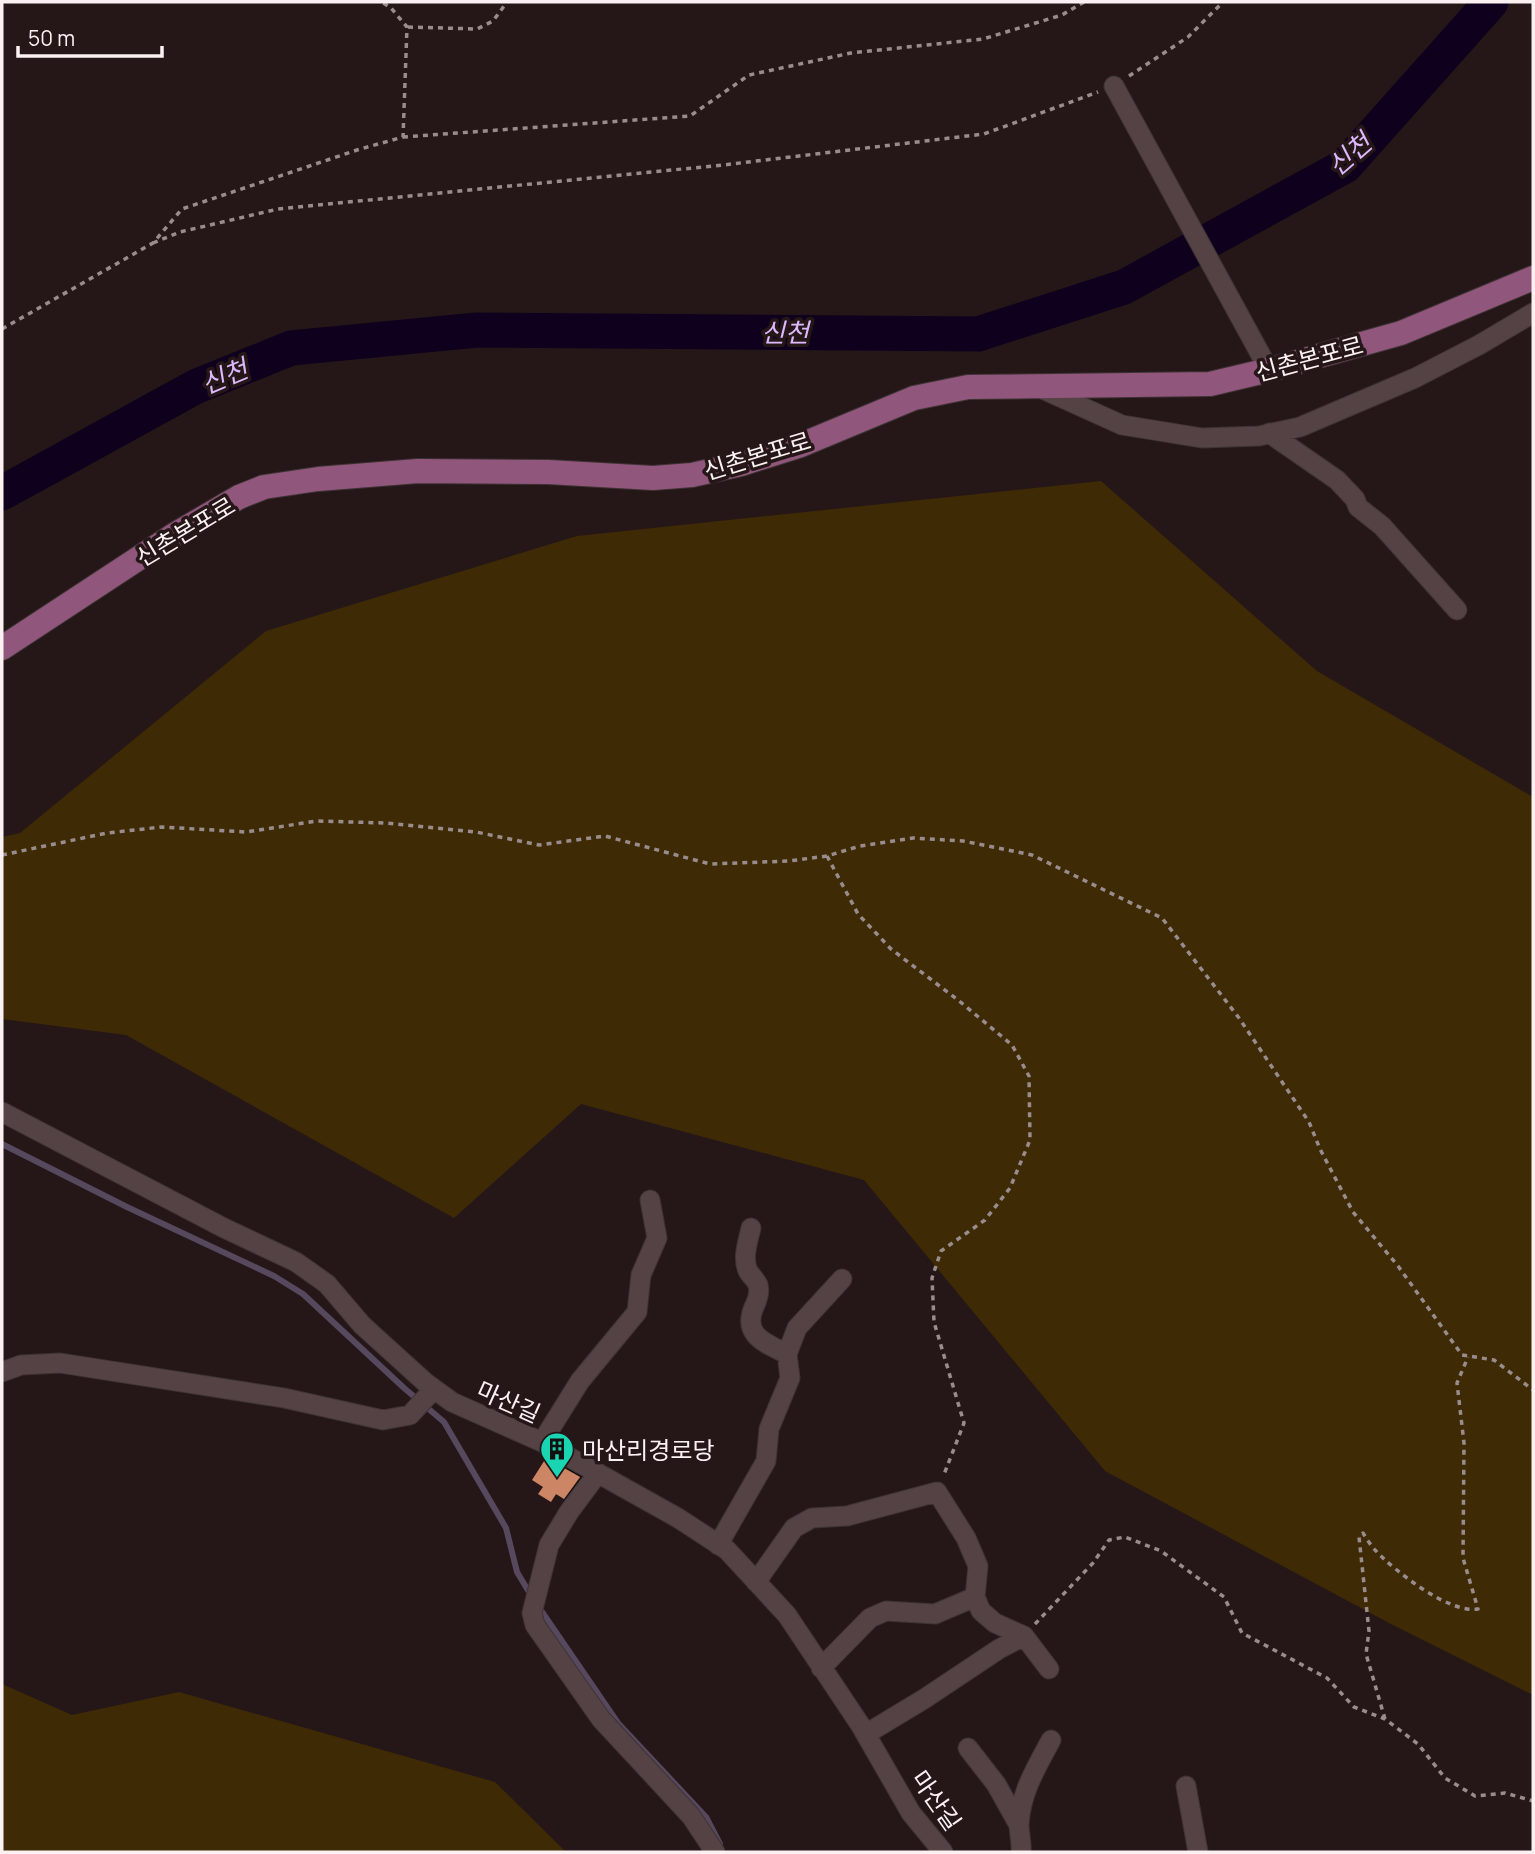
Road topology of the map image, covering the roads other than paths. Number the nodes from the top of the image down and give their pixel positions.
1 (1114, 86) road end
2 (1533, 278) edge
3 (1533, 313) edge
4 (1269, 370) junction
5 (1035, 386) junction
6 (1269, 433) junction
7 (1457, 610) dead end
8 (2, 648) edge
9 (2, 1113) edge
10 (650, 1200) dead end
11 (751, 1228) dead end
12 (842, 1279) dead end
13 (787, 1354) junction
14 (2, 1371) edge
15 (429, 1394) junction
16 (542, 1442) junction
17 (598, 1473) junction
18 (718, 1545) junction
19 (756, 1582) junction
20 (975, 1597) junction
21 (1024, 1636) junction
22 (821, 1668) junction
23 (1049, 1669) dead end
24 (866, 1734) junction
25 (1051, 1740) dead end
26 (968, 1748) dead end
27 (1186, 1786) dead end
28 (1019, 1825) junction
29 (715, 1852) edge
30 (943, 1852) edge
31 (1021, 1852) edge
32 (1198, 1852) edge

1 - 4 street
2 - 4 main road, 신촌본포로
3 - 6 street
4 - 5 main road, 신촌본포로
5 - 6 street
5 - 8 main road, 신촌본포로
6 - 7 street
9 - 15 street, 마산길
10 - 16 street
11 - 13 street
12 - 13 street
13 - 18 street
14 - 15 street
15 - 16 street, 마산길
16 - 17 street, 마산길
17 - 18 street, 마산길
17 - 29 street
18 - 19 street, 마산길
19 - 20 street
19 - 22 street, 마산길
20 - 21 street
20 - 22 street
21 - 23 street
21 - 24 street
22 - 24 street, 마산길
24 - 30 street, 마산길
25 - 28 street
26 - 28 street
27 - 32 street
28 - 31 street

